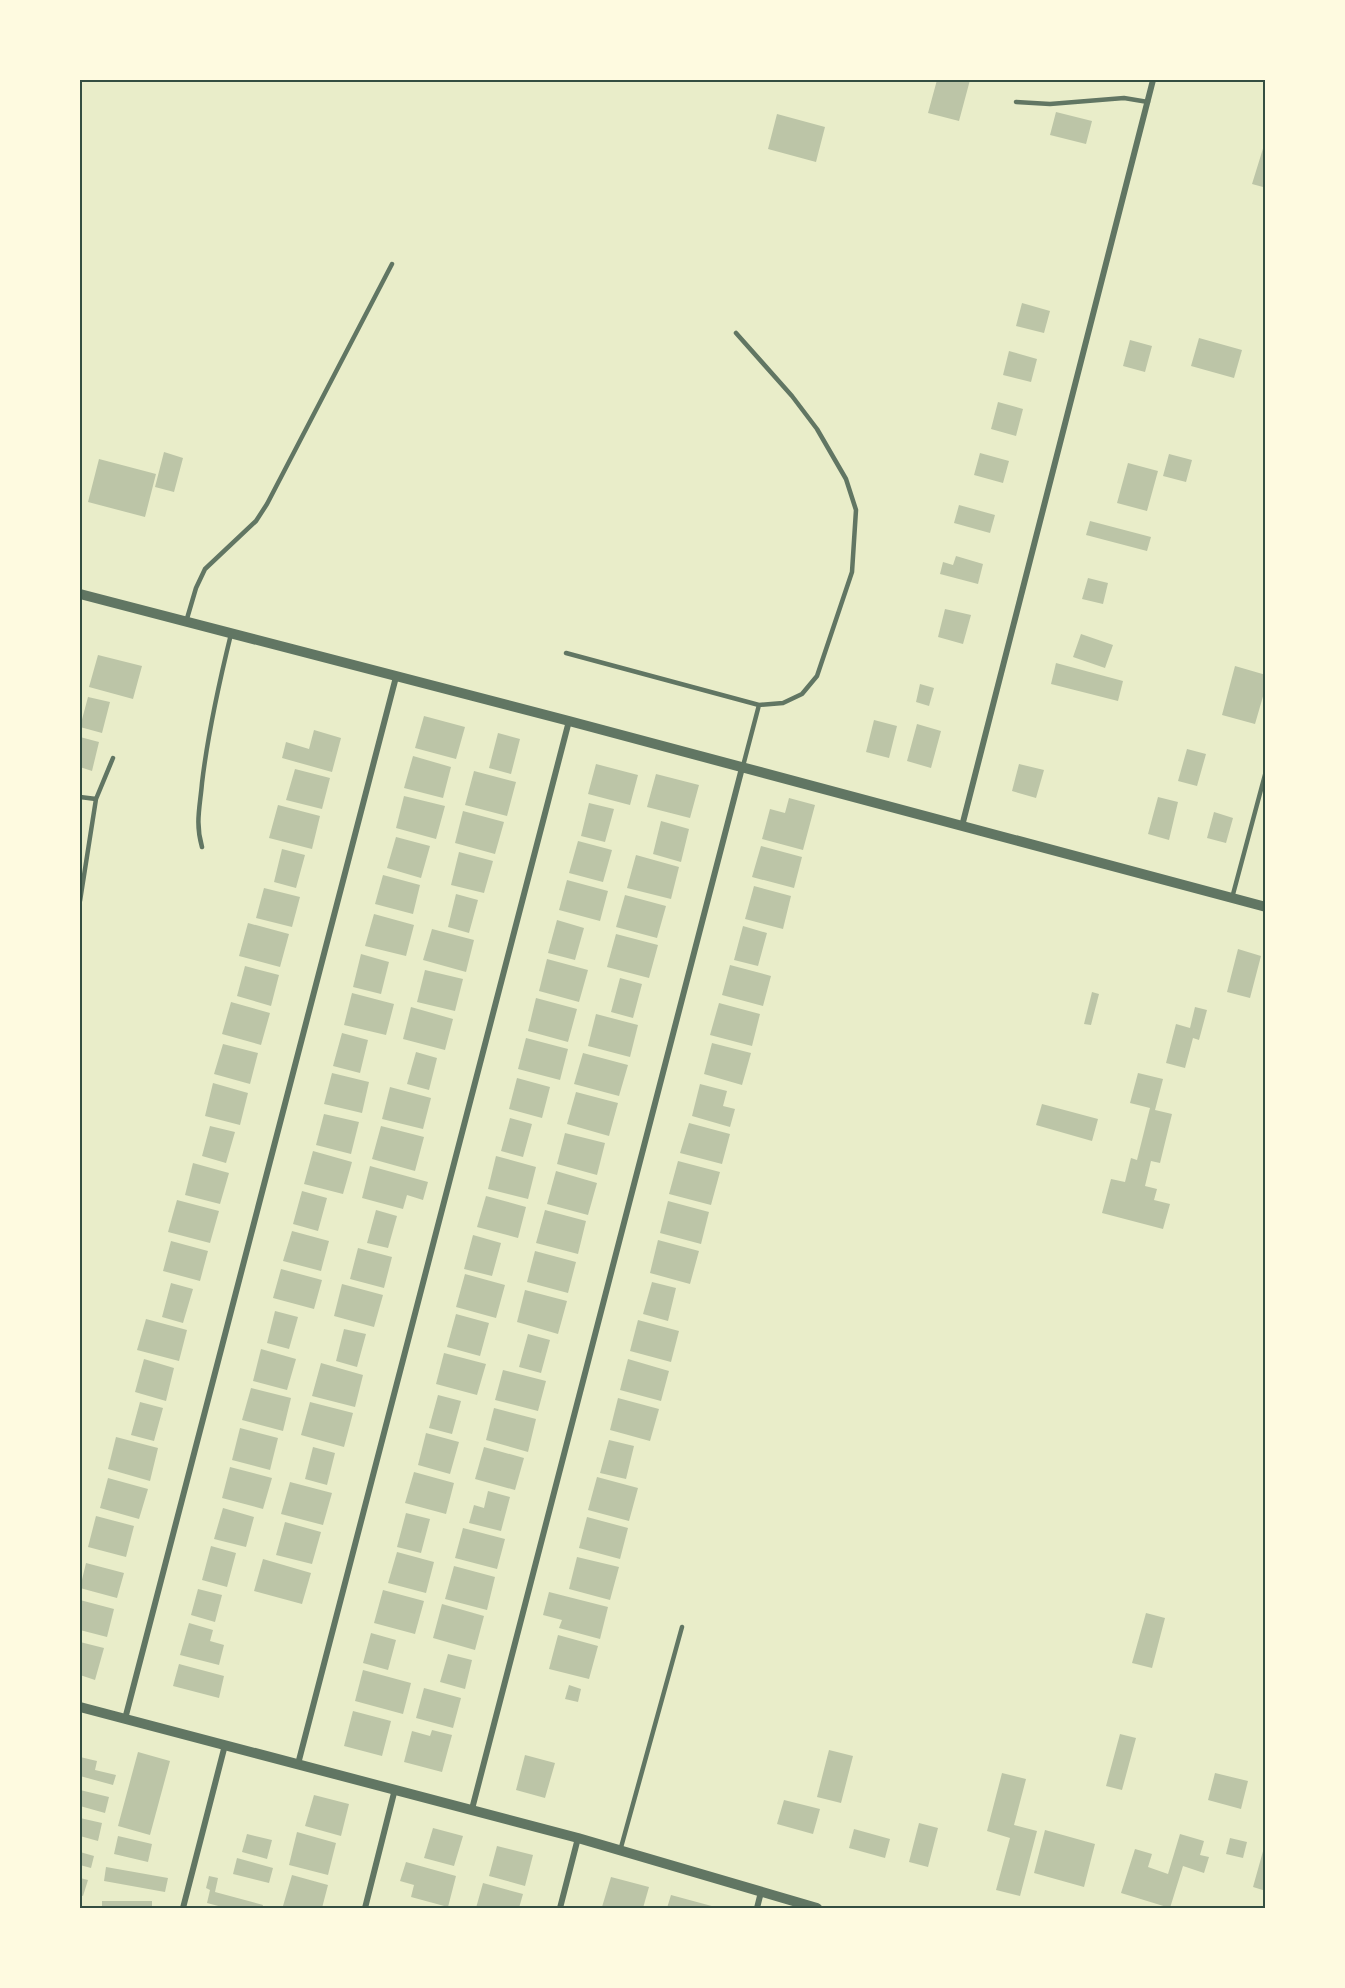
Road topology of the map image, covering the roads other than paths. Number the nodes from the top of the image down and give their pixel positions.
1 (1153, 80) edge
2 (1016, 102) dead end
3 (1148, 102) junction
4 (392, 264) dead end
5 (736, 333) dead end
6 (80, 594) edge
7 (186, 622) junction
8 (231, 634) junction
9 (566, 653) dead end
10 (396, 676) junction
11 (759, 705) junction
12 (569, 722) junction
13 (113, 758) dead end
14 (742, 768) junction
15 (1266, 771) edge
16 (80, 797) edge
17 (96, 799) junction
18 (962, 826) junction
19 (202, 847) dead end
20 (1232, 898) junction
21 (80, 901) edge
22 (1266, 907) edge
23 (682, 1627) dead end
24 (80, 1707) edge
25 (125, 1719) junction
26 (225, 1745) junction
27 (297, 1764) junction
28 (395, 1790) junction
29 (472, 1809) junction
30 (579, 1838) junction
31 (620, 1851) junction
32 (761, 1892) junction
33 (183, 1908) edge
34 (365, 1908) edge
35 (560, 1908) edge
36 (757, 1908) edge
37 (817, 1908) edge

1 - 3 street
2 - 3 lane
3 - 18 street
4 - 7 lane
5 - 11 lane
6 - 7 street
7 - 8 street
8 - 10 street
8 - 19 lane
9 - 11 lane
10 - 12 street
10 - 25 street
11 - 14 lane
12 - 14 street
12 - 27 street
13 - 17 lane
14 - 18 street
14 - 29 street
15 - 20 lane
16 - 17 lane
17 - 21 lane
18 - 20 street
20 - 22 street
23 - 31 lane
24 - 25 street
25 - 26 street
26 - 27 street
26 - 33 street
27 - 28 street
28 - 29 street
28 - 34 street
29 - 30 street
30 - 31 street
30 - 35 street
31 - 32 street
32 - 36 street
32 - 37 street

